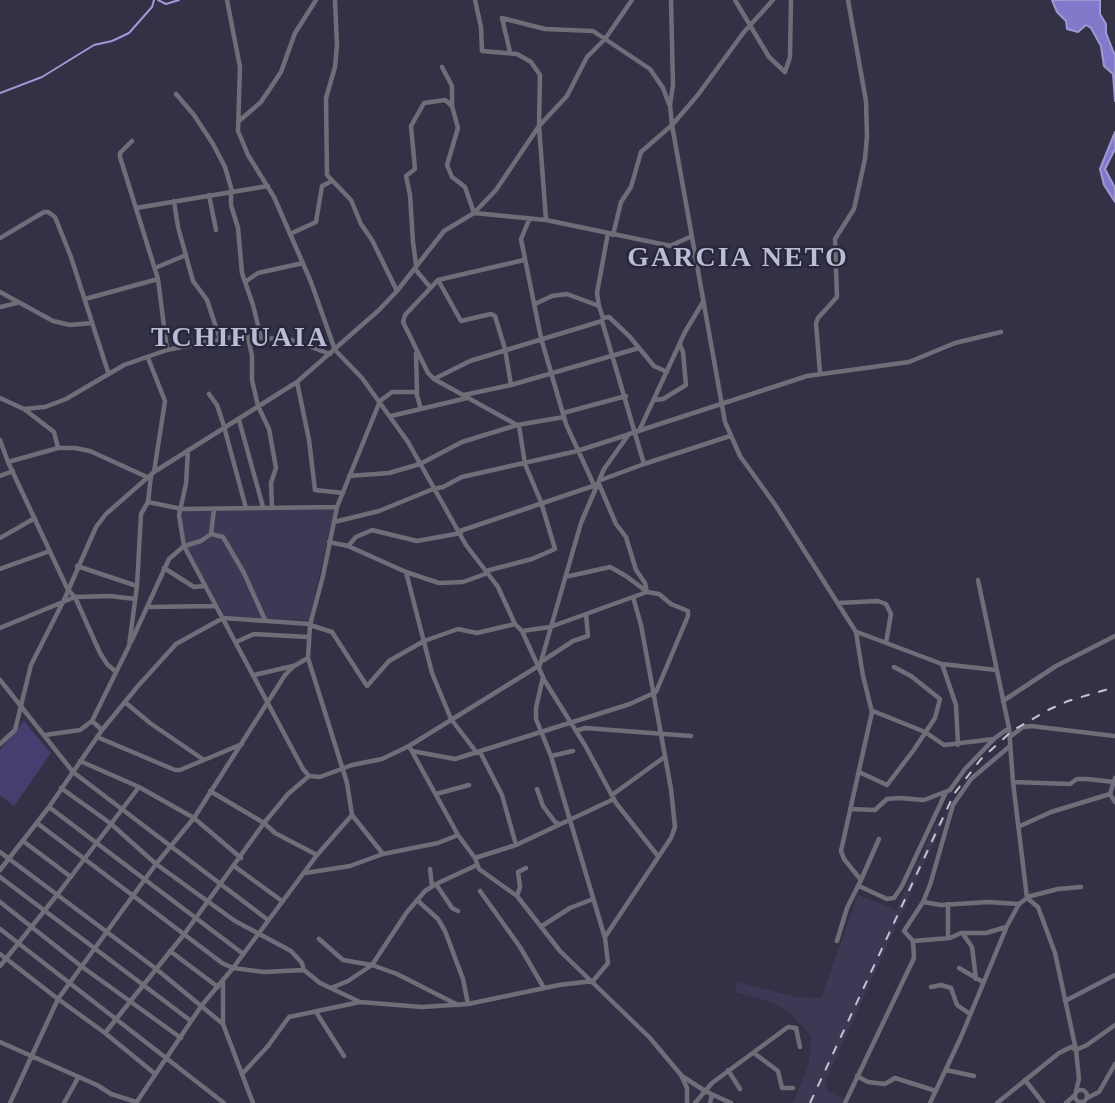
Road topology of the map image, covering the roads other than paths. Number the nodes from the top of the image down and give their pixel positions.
1 (227, 0) edge
2 (316, 0) edge
3 (335, 0) edge
4 (475, 0) edge
5 (632, 0) edge
6 (671, 0) edge
7 (735, 0) edge
8 (774, 0) edge
9 (791, 0) edge
10 (848, 0) edge
11 (750, 25) junction
12 (605, 39) junction
13 (510, 52) junction
14 (442, 67) dead end
15 (176, 94) dead end
16 (670, 105) junction
17 (452, 106) junction
18 (239, 122) junction
19 (672, 125) junction
20 (539, 126) junction
21 (132, 141) dead end
22 (332, 181) junction
23 (268, 186) junction
24 (231, 192) junction
25 (209, 195) junction
26 (174, 201) junction
27 (136, 208) junction
28 (474, 214) junction
29 (529, 220) junction
30 (545, 220) junction
31 (216, 230) dead end
32 (290, 234) junction
33 (611, 234) junction
34 (690, 237) junction
35 (0, 238) edge
36 (671, 246) junction
37 (186, 255) junction
38 (695, 257) junction
39 (524, 260) junction
40 (303, 263) junction
41 (415, 267) junction
42 (155, 268) junction
43 (158, 279) junction
44 (438, 280) junction
45 (245, 283) junction
46 (430, 287) junction
47 (397, 290) junction
48 (0, 292) edge
49 (85, 299) junction
50 (703, 301) junction
51 (18, 303) junction
52 (535, 304) junction
53 (599, 306) junction
54 (0, 307) edge
55 (603, 319) junction
56 (92, 323) junction
57 (1001, 332) dead end
58 (248, 337) junction
59 (261, 338) junction
60 (541, 338) junction
61 (220, 339) junction
62 (680, 344) junction
63 (639, 348) junction
64 (505, 349) junction
65 (167, 350) junction
66 (416, 350) junction
67 (333, 352) junction
68 (613, 356) junction
69 (148, 358) junction
70 (108, 372) junction
71 (667, 372) junction
72 (820, 373) junction
73 (553, 374) junction
74 (435, 379) junction
75 (297, 382) junction
76 (511, 386) junction
77 (417, 393) junction
78 (209, 394) dead end
79 (625, 396) junction
80 (0, 397) edge
81 (465, 397) junction
82 (654, 400) junction
83 (380, 401) junction
84 (721, 403) junction
85 (258, 406) junction
86 (24, 409) junction
87 (421, 409) junction
88 (391, 415) junction
89 (563, 415) junction
90 (239, 419) junction
91 (518, 425) junction
92 (224, 428) junction
93 (638, 431) junction
94 (629, 435) junction
95 (730, 436) junction
96 (0, 440) edge
97 (58, 449) junction
98 (188, 450) junction
99 (577, 451) junction
100 (8, 462) junction
101 (420, 464) junction
102 (525, 464) junction
103 (644, 464) junction
104 (13, 471) junction
105 (151, 475) junction
106 (349, 475) junction
107 (0, 476) edge
108 (597, 483) junction
109 (433, 489) junction
110 (342, 493) junction
111 (148, 502) junction
112 (541, 502) junction
113 (263, 507) junction
114 (272, 507) junction
115 (337, 507) junction
116 (246, 508) junction
117 (182, 509) junction
118 (214, 509) junction
119 (35, 518) junction
120 (334, 522) junction
121 (460, 532) junction
122 (211, 534) junction
123 (0, 538) edge
124 (329, 542) junction
125 (184, 546) junction
126 (348, 547) junction
127 (50, 551) junction
128 (77, 566) junction
129 (164, 568) junction
130 (0, 569) edge
131 (406, 572) junction
132 (487, 572) junction
133 (565, 577) junction
134 (978, 580) dead end
135 (137, 586) junction
136 (204, 586) junction
137 (68, 590) junction
138 (647, 592) junction
139 (75, 597) junction
140 (633, 597) junction
141 (135, 599) junction
142 (64, 600) junction
143 (838, 603) junction
144 (216, 606) junction
145 (147, 607) junction
146 (586, 614) junction
147 (223, 618) junction
148 (265, 620) junction
149 (515, 624) junction
150 (310, 625) junction
151 (550, 627) junction
152 (0, 628) edge
153 (522, 631) junction
154 (856, 632) junction
155 (1115, 636) edge
156 (308, 637) junction
157 (424, 641) junction
158 (236, 642) junction
159 (886, 643) junction
160 (129, 646) junction
161 (308, 658) junction
162 (543, 660) junction
163 (942, 664) junction
164 (294, 666) junction
165 (538, 667) junction
166 (894, 667) dead end
167 (996, 670) junction
168 (116, 672) junction
169 (253, 675) junction
170 (543, 677) junction
171 (0, 680) edge
172 (652, 695) junction
173 (1003, 701) junction
174 (126, 703) junction
175 (268, 705) junction
176 (22, 708) junction
177 (872, 712) junction
178 (451, 719) junction
179 (92, 721) junction
180 (572, 722) junction
181 (1009, 728) junction
182 (103, 730) junction
183 (576, 731) junction
184 (541, 732) junction
185 (924, 733) junction
186 (45, 735) junction
187 (659, 735) junction
188 (691, 736) dead end
189 (1115, 736) edge
190 (97, 737) junction
191 (1010, 737) junction
192 (995, 738) junction
193 (0, 744) edge
194 (242, 744) junction
195 (958, 745) junction
196 (1010, 746) junction
197 (410, 748) junction
198 (573, 751) dead end
199 (478, 753) junction
200 (551, 756) junction
201 (663, 758) junction
202 (204, 760) junction
203 (80, 761) junction
204 (342, 769) junction
205 (73, 772) junction
206 (859, 772) junction
207 (309, 776) junction
208 (1114, 780) edge
209 (1013, 782) junction
210 (469, 785) dead end
211 (139, 787) junction
212 (61, 788) junction
213 (537, 789) dead end
214 (210, 791) junction
215 (946, 792) junction
216 (436, 794) junction
217 (1110, 794) junction
218 (613, 797) junction
219 (1115, 802) edge
220 (49, 807) junction
221 (122, 808) junction
222 (850, 809) junction
223 (352, 815) junction
224 (194, 818) junction
225 (570, 821) junction
226 (37, 822) junction
227 (110, 823) junction
228 (264, 823) junction
229 (560, 824) junction
230 (1018, 827) junction
231 (458, 835) junction
232 (879, 839) dead end
233 (23, 841) junction
234 (96, 842) junction
235 (516, 845) junction
236 (171, 846) junction
237 (0, 852) edge
238 (383, 853) junction
239 (317, 855) junction
240 (658, 856) junction
241 (85, 858) junction
242 (241, 858) junction
243 (475, 858) junction
244 (9, 859) junction
245 (156, 864) junction
246 (477, 865) junction
247 (234, 866) junction
248 (526, 868) dead end
249 (430, 869) dead end
250 (0, 870) edge
251 (304, 873) junction
252 (0, 877) edge
253 (71, 877) junction
254 (145, 879) junction
255 (861, 880) junction
256 (221, 885) junction
257 (434, 885) junction
258 (859, 886) junction
259 (1081, 887) dead end
260 (480, 891) dead end
261 (57, 895) junction
262 (133, 896) junction
263 (517, 896) junction
264 (1027, 898) junction
265 (593, 899) junction
266 (417, 900) junction
267 (208, 901) junction
268 (282, 901) junction
269 (0, 902) edge
270 (923, 902) junction
271 (948, 904) junction
272 (1019, 904) junction
273 (44, 911) junction
274 (458, 911) dead end
275 (196, 918) junction
276 (268, 920) junction
277 (542, 926) junction
278 (1007, 926) junction
279 (31, 927) junction
280 (0, 929) edge
281 (107, 931) junction
282 (185, 933) junction
283 (963, 933) junction
284 (257, 934) junction
285 (948, 937) junction
286 (605, 938) junction
287 (319, 939) dead end
288 (837, 941) dead end
289 (913, 941) junction
290 (18, 943) junction
291 (94, 948) junction
292 (170, 951) junction
293 (242, 953) junction
294 (0, 954) edge
295 (6, 958) junction
296 (372, 965) junction
297 (0, 966) edge
298 (82, 966) junction
299 (155, 968) junction
300 (233, 968) junction
301 (958, 968) dead end
302 (304, 970) junction
303 (1115, 975) edge
304 (976, 979) junction
305 (223, 980) junction
306 (593, 981) junction
307 (983, 982) junction
308 (69, 983) junction
309 (143, 984) junction
310 (218, 987) junction
311 (931, 987) dead end
312 (330, 988) junction
313 (544, 988) junction
314 (58, 999) junction
315 (131, 1001) junction
316 (1065, 1001) junction
317 (360, 1002) junction
318 (468, 1004) junction
319 (202, 1005) junction
320 (459, 1005) junction
321 (316, 1012) junction
322 (970, 1014) junction
323 (118, 1018) junction
324 (191, 1021) junction
325 (223, 1024) junction
326 (1115, 1025) edge
327 (105, 1033) junction
328 (181, 1038) junction
329 (0, 1042) edge
330 (800, 1047) dead end
331 (1076, 1049) junction
332 (754, 1053) junction
333 (344, 1056) dead end
334 (32, 1057) junction
335 (167, 1058) junction
336 (1115, 1064) edge
337 (728, 1070) junction
338 (946, 1070) junction
339 (154, 1073) junction
340 (242, 1074) junction
341 (681, 1075) junction
342 (857, 1076) junction
343 (974, 1076) dead end
344 (78, 1078) junction
345 (1079, 1079) junction
346 (1025, 1080) junction
347 (793, 1088) dead end
348 (740, 1090) dead end
349 (705, 1091) junction
350 (936, 1091) junction
351 (1075, 1093) junction
352 (1085, 1093) junction
353 (712, 1095) junction
354 (221, 1102) edge
355 (931, 1102) edge
356 (1079, 1102) edge
357 (10, 1103) edge
358 (64, 1103) edge
359 (136, 1103) edge
360 (253, 1103) edge
361 (687, 1103) edge
362 (695, 1103) edge
363 (710, 1103) edge
364 (731, 1103) edge
365 (845, 1103) edge
366 (997, 1103) edge
367 (1043, 1103) edge
368 (1066, 1103) edge

1 - 18 street
2 - 18 street
3 - 22 street
4 - 13 street
5 - 12 street
6 - 16 street
7 - 11 street
8 - 11 street
9 - 11 street
10 - 72 street
11 - 19 street
12 - 13 street
12 - 16 street
12 - 20 street
13 - 20 street
14 - 17 street
15 - 24 street
16 - 19 street
17 - 28 street
17 - 41 street
18 - 23 street
19 - 33 street
19 - 34 street
20 - 28 street
20 - 30 street
21 - 27 street
22 - 32 street
22 - 47 street
23 - 24 street
23 - 32 street
24 - 25 street
24 - 45 street
25 - 26 street
25 - 31 street
26 - 27 street
26 - 37 street
27 - 42 street
28 - 29 street
28 - 41 street
29 - 30 street
29 - 39 street
30 - 33 street
32 - 40 street
33 - 36 street
33 - 53 street
34 - 36 street
34 - 38 street
35 - 49 street
36 - 38 street
37 - 42 street
37 - 61 street
38 - 50 street
39 - 44 street
39 - 52 street
40 - 45 street
40 - 67 street
41 - 46 street
41 - 47 street
42 - 43 street
43 - 49 street
43 - 65 street
44 - 46 street
44 - 64 street
45 - 59 street
46 - 66 street
47 - 67 street
48 - 51 street
49 - 56 street
50 - 62 street
50 - 84 street
51 - 54 street
51 - 56 street
52 - 53 street
52 - 60 street
53 - 55 street
55 - 60 street
55 - 63 street
55 - 68 street
56 - 70 street
57 - 72 street
58 - 59 street
58 - 61 street
58 - 85 street
59 - 67 street
60 - 64 street
60 - 73 street
61 - 65 street
62 - 71 street
62 - 82 street
63 - 68 street
63 - 71 street
64 - 74 street
64 - 76 street
65 - 69 street
66 - 74 street
66 - 77 street
67 - 75 street
67 - 83 street
68 - 73 street
68 - 79 street
69 - 70 street
69 - 105 street
70 - 86 street
71 - 82 street
72 - 84 street
73 - 76 street
73 - 89 street
74 - 81 street
75 - 85 street
75 - 110 street
76 - 81 street
77 - 83 street
77 - 87 street
78 - 92 street
79 - 89 street
79 - 93 street
80 - 86 street
81 - 87 street
81 - 91 street
82 - 93 street
83 - 88 street
83 - 106 street
84 - 93 street
84 - 95 street
85 - 90 street
85 - 114 street
86 - 97 street
87 - 88 street
88 - 101 street
89 - 91 street
89 - 99 street
90 - 92 street
90 - 113 street
91 - 101 street
91 - 102 street
92 - 98 street
92 - 116 street
93 - 94 street
93 - 103 street
94 - 99 street
94 - 108 street
95 - 103 street
95 - 143 street
96 - 100 street
97 - 100 street
97 - 105 street
98 - 105 street
98 - 117 street
99 - 102 street
99 - 108 street
100 - 104 street
101 - 106 street
101 - 109 street
102 - 109 street
102 - 112 street
103 - 108 street
104 - 107 street
104 - 119 street
105 - 111 street
105 - 128 street
106 - 110 street
108 - 112 street
108 - 133 street
108 - 138 street
109 - 120 street
109 - 121 street
110 - 115 street
111 - 117 street
111 - 135 street
112 - 121 street
112 - 132 street
113 - 114 street
113 - 116 street
114 - 115 street
115 - 120 street
116 - 118 street
117 - 118 street
117 - 125 street
118 - 122 street
119 - 123 street
119 - 127 street
120 - 124 street
121 - 126 street
121 - 132 street
122 - 125 street
122 - 148 street
124 - 126 street
124 - 150 street
125 - 129 street
125 - 136 street
126 - 131 street
127 - 130 street
127 - 137 street
128 - 135 street
128 - 137 street
129 - 136 street
129 - 145 street
131 - 132 street
131 - 157 street
132 - 149 street
133 - 138 street
133 - 151 street
134 - 167 street
135 - 141 street
136 - 144 street
137 - 139 street
137 - 142 street
138 - 140 street
138 - 172 street
139 - 141 street
139 - 142 street
139 - 168 street
140 - 146 street
140 - 172 street
141 - 160 street
142 - 152 street
142 - 176 street
143 - 154 street
143 - 159 street
144 - 145 street
144 - 147 street
145 - 160 street
146 - 151 street
146 - 162 street
147 - 148 street
147 - 158 street
147 - 174 street
148 - 150 street
149 - 153 street
149 - 157 street
150 - 156 street
150 - 157 street
151 - 153 street
151 - 162 street
153 - 165 street
154 - 159 street
154 - 177 street
155 - 173 street
156 - 158 street
156 - 161 street
157 - 178 street
158 - 169 street
159 - 163 street
160 - 168 street
161 - 164 street
161 - 204 street
162 - 165 street
163 - 167 street
163 - 195 street
164 - 169 street
164 - 175 street
165 - 170 street
165 - 178 street
166 - 185 street
167 - 173 street
168 - 179 street
169 - 175 street
170 - 180 street
170 - 184 street
171 - 176 street
172 - 180 street
172 - 187 street
173 - 181 street
174 - 182 street
174 - 202 street
175 - 194 street
175 - 207 street
176 - 186 street
176 - 193 street
177 - 185 street
177 - 206 street
178 - 197 street
178 - 199 street
179 - 182 street
179 - 186 street
180 - 183 street
180 - 184 street
181 - 191 street
181 - 192 street
182 - 190 street
183 - 187 street
183 - 218 street
184 - 199 street
184 - 200 street
185 - 195 street
185 - 206 street
186 - 205 street
187 - 188 street
187 - 201 street
189 - 191 street
190 - 202 street
190 - 203 street
191 - 196 street
192 - 195 street
192 - 215 street
194 - 202 street
194 - 214 street
196 - 209 street
196 - 270 street
197 - 199 street
197 - 204 street
197 - 216 street
198 - 200 street
199 - 235 street
200 - 225 street
201 - 218 street
201 - 240 street
203 - 205 street
203 - 211 street
204 - 207 street
204 - 223 street
205 - 212 street
205 - 221 street
206 - 222 street
207 - 228 street
208 - 209 street
208 - 217 street
209 - 230 street
210 - 216 street
211 - 221 street
211 - 224 street
212 - 220 street
212 - 227 street
213 - 229 street
214 - 224 street
214 - 228 street
215 - 222 street
215 - 258 street
216 - 231 street
217 - 219 street
217 - 230 street
218 - 225 street
218 - 240 street
220 - 226 street
220 - 234 street
221 - 227 street
221 - 236 street
222 - 255 street
223 - 238 street
223 - 239 street
224 - 236 street
224 - 242 street
225 - 229 street
225 - 265 street
226 - 233 street
226 - 241 street
227 - 234 street
227 - 245 street
228 - 239 street
228 - 242 street
229 - 235 street
230 - 264 street
231 - 238 street
231 - 243 street
232 - 255 street
233 - 244 street
233 - 253 street
234 - 241 street
234 - 254 street
235 - 243 street
236 - 245 street
236 - 256 street
237 - 244 street
238 - 251 street
239 - 251 street
240 - 286 street
241 - 253 street
241 - 262 street
242 - 247 street
243 - 246 street
244 - 250 street
244 - 261 street
245 - 254 street
245 - 267 street
246 - 257 street
246 - 263 street
247 - 256 street
247 - 268 street
248 - 263 street
249 - 257 street
251 - 268 street
252 - 273 street
253 - 261 street
254 - 262 street
254 - 275 street
255 - 258 street
256 - 267 street
256 - 276 street
257 - 266 street
257 - 274 street
258 - 288 street
259 - 264 street
260 - 313 street
261 - 273 street
261 - 281 street
262 - 281 street
262 - 282 street
263 - 277 street
264 - 272 street
264 - 316 street
265 - 277 street
265 - 286 street
266 - 296 street
266 - 318 street
267 - 275 street
267 - 284 street
268 - 276 street
269 - 279 street
270 - 271 street
270 - 289 street
271 - 272 street
271 - 285 street
272 - 278 street
273 - 279 street
273 - 291 street
275 - 282 street
275 - 293 street
276 - 284 street
277 - 306 street
278 - 283 street
278 - 307 street
279 - 290 street
279 - 298 street
280 - 290 street
281 - 291 street
281 - 299 street
282 - 292 street
282 - 300 street
283 - 285 street
283 - 304 street
284 - 293 street
284 - 302 street
285 - 289 street
286 - 306 street
287 - 296 street
289 - 342 street
290 - 295 street
290 - 308 street
291 - 298 street
291 - 309 street
292 - 299 street
292 - 310 street
293 - 300 street
294 - 295 street
295 - 297 street
295 - 314 street
296 - 312 street
296 - 320 street
298 - 308 street
298 - 315 street
299 - 309 street
299 - 319 street
300 - 302 street
300 - 305 street
301 - 304 street
302 - 312 street
303 - 316 street
304 - 307 street
305 - 310 street
305 - 325 street
306 - 313 street
306 - 341 street
307 - 322 street
308 - 314 street
308 - 323 street
309 - 315 street
309 - 324 street
310 - 319 street
311 - 322 street
312 - 317 street
313 - 318 street
314 - 327 street
314 - 334 street
315 - 323 street
315 - 328 street
316 - 331 street
317 - 320 street
317 - 321 street
318 - 320 street
319 - 324 street
319 - 325 street
321 - 333 street
321 - 340 street
322 - 338 street
323 - 327 street
323 - 335 street
324 - 328 street
325 - 340 street
326 - 331 street
327 - 339 street
328 - 335 street
329 - 334 street
330 - 332 street
331 - 345 street
331 - 346 street
332 - 337 street
332 - 347 street
334 - 344 street
334 - 357 street
335 - 339 street
335 - 354 street
336 - 352 street
337 - 348 street
337 - 349 street
338 - 343 street
338 - 350 street
339 - 359 street
340 - 360 street
341 - 349 street
341 - 361 street
342 - 350 street
342 - 365 street
344 - 358 street
344 - 359 street
345 - 351 street
345 - 352 street
346 - 366 street
346 - 367 street
349 - 353 street
349 - 362 street
350 - 355 street
351 - 352 street
351 - 356 street
351 - 368 street
352 - 356 street
353 - 363 street
353 - 364 street

